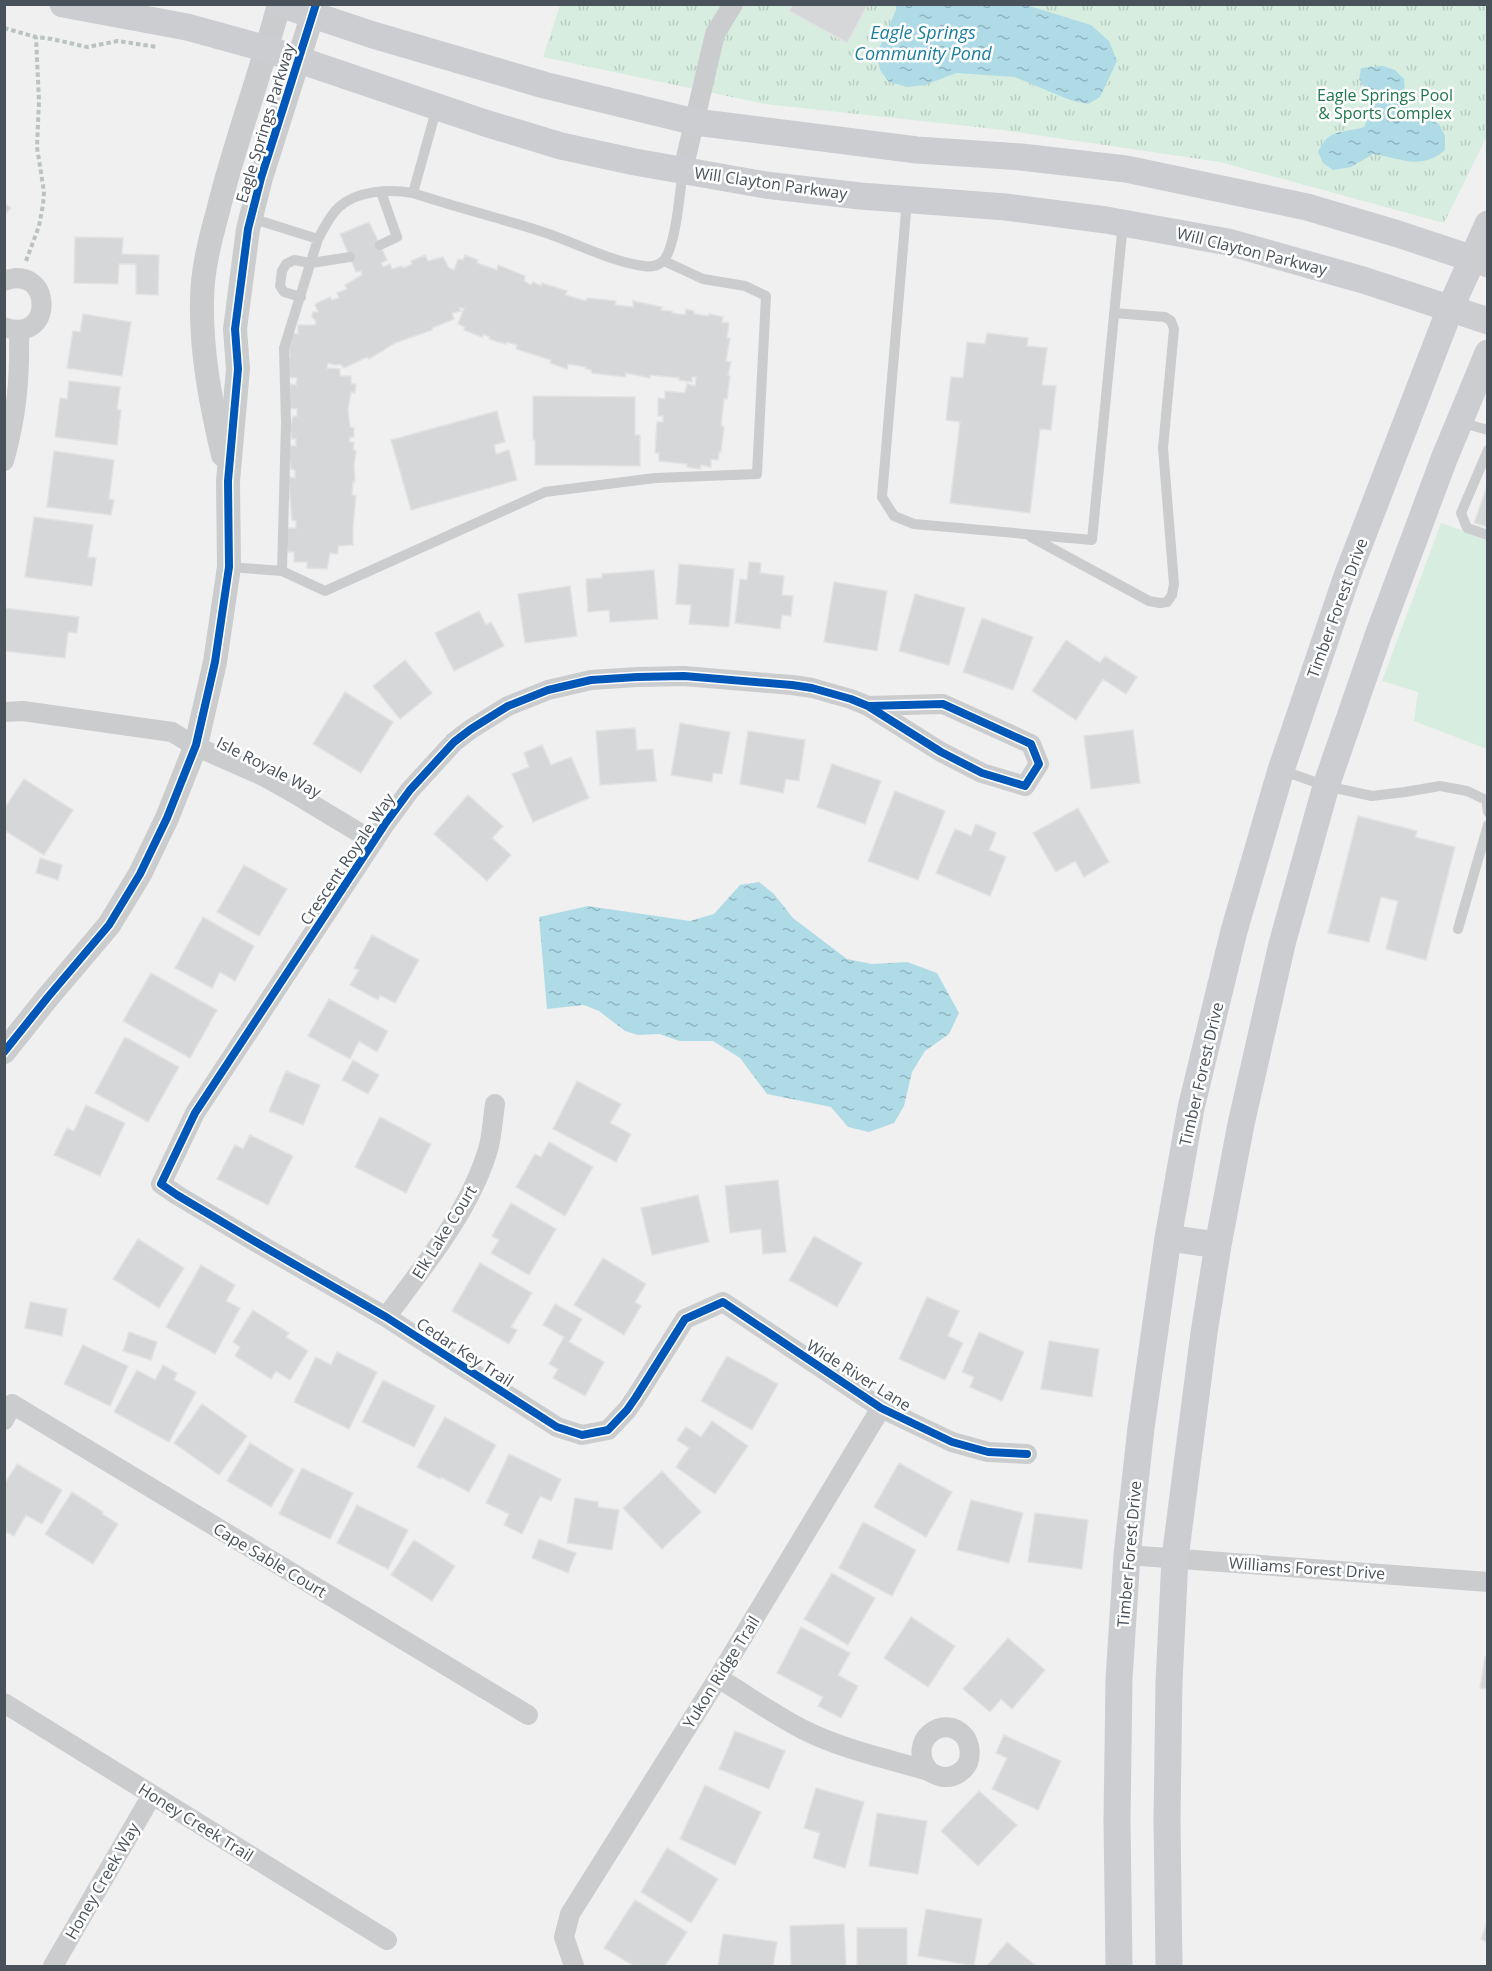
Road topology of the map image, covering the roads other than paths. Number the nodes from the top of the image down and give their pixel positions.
1 (63, 4) edge
2 (279, 4) edge
3 (733, 4) edge
4 (314, 10) edge
5 (267, 49) junction
6 (298, 60) junction
7 (437, 106) junction
8 (695, 122) junction
9 (683, 170) junction
10 (381, 192) junction
11 (413, 193) junction
12 (907, 199) junction
13 (251, 218) junction
14 (1123, 223) junction
15 (1488, 224) edge
16 (318, 239) junction
17 (380, 245) dead end
18 (350, 257) dead end
19 (664, 261) junction
20 (1480, 261) edge
21 (311, 263) junction
22 (14, 280) edge
23 (301, 297) junction
24 (1450, 309) junction
25 (1114, 313) junction
26 (1488, 321) edge
27 (12, 328) edge
28 (1488, 353) edge
29 (1459, 422) junction
30 (1488, 430) edge
31 (1488, 450) edge
32 (4, 461) edge
33 (228, 481) junction
34 (1026, 534) junction
35 (1488, 535) edge
36 (229, 567) junction
37 (282, 571) junction
38 (868, 706) junction
39 (4, 712) edge
40 (195, 746) junction
41 (1281, 770) junction
42 (1326, 786) junction
43 (1488, 812) edge
44 (1488, 825) edge
45 (373, 841) junction
46 (1458, 929) dead end
47 (4, 1052) edge
48 (495, 1104) dead end
49 (161, 1184) joint
50 (1168, 1238) junction
51 (1218, 1245) junction
52 (723, 1302) joint
53 (386, 1317) junction
54 (881, 1408) junction
55 (8, 1412) edge
56 (1027, 1454) dead end
57 (1127, 1555) junction
58 (1175, 1558) junction
59 (1488, 1582) edge
60 (718, 1678) junction
61 (4, 1703) edge
62 (528, 1715) dead end
63 (928, 1771) dead end
64 (152, 1795) junction
65 (387, 1940) dead end
66 (53, 1966) edge
67 (573, 1966) edge
68 (1119, 1966) edge
69 (1170, 1966) edge

1 - 5 main road, Will Clayton Parkway
2 - 4 main road
2 - 5 street, Eagle Springs Parkway
3 - 8 street
4 - 6 street, Eagle Springs Parkway
4 - 8 main road
5 - 6 main road, Will Clayton Parkway
5 - 33 street, Eagle Springs Parkway
6 - 7 main road, Will Clayton Parkway
6 - 13 street, Eagle Springs Parkway
7 - 9 main road, Will Clayton Parkway
7 - 11 lane
8 - 9 street
8 - 20 main road
9 - 12 main road, Will Clayton Parkway
9 - 19 lane
10 - 11 lane
10 - 16 lane
10 - 17 lane
11 - 19 lane
12 - 14 main road, Will Clayton Parkway
12 - 34 lane
13 - 16 lane
13 - 33 street, Eagle Springs Parkway
14 - 24 main road, Will Clayton Parkway
14 - 25 lane
15 - 20 main road, Timber Forest Drive
16 - 21 lane
18 - 21 lane
19 - 37 lane
20 - 24 main road, Timber Forest Drive
21 - 23 lane
21 - 23 lane
22 - 27 street
23 - 37 lane
24 - 26 main road, Will Clayton Parkway
24 - 41 main road, Timber Forest Drive
25 - 34 lane
25 - 34 lane
27 - 32 street
28 - 29 main road
29 - 30 lane
29 - 42 main road
31 - 35 lane
33 - 36 street, Eagle Springs Parkway
36 - 37 lane
36 - 40 street, Eagle Springs Parkway
38 - 38 street, Crescent Royale Way
38 - 45 street, Crescent Royale Way
39 - 40 street, Isle Royale Way
40 - 45 street, Isle Royale Way
40 - 47 street, Eagle Springs Parkway
41 - 42 lane
41 - 50 main road, Timber Forest Drive
42 - 43 lane
42 - 51 main road
44 - 46 lane
45 - 49 street, Crescent Royale Way
48 - 53 street, Elk Lake Court
49 - 53 street, Cedar Key Trail
50 - 51 main road
50 - 57 main road, Timber Forest Drive
51 - 58 main road
52 - 53 street, Cedar Key Trail
52 - 54 street, Wide River Lane
54 - 56 street, Wide River Lane
54 - 60 street, Yukon Ridge Trail
55 - 62 street, Cape Sable Court
57 - 58 street, Williams Forest Drive
57 - 68 main road, Timber Forest Drive
58 - 59 street, Williams Forest Drive
58 - 69 main road
60 - 63 street
60 - 67 street, Yukon Ridge Trail
61 - 64 street, Honey Creek Trail
64 - 65 street, Honey Creek Trail
64 - 66 street, Honey Creek Way

